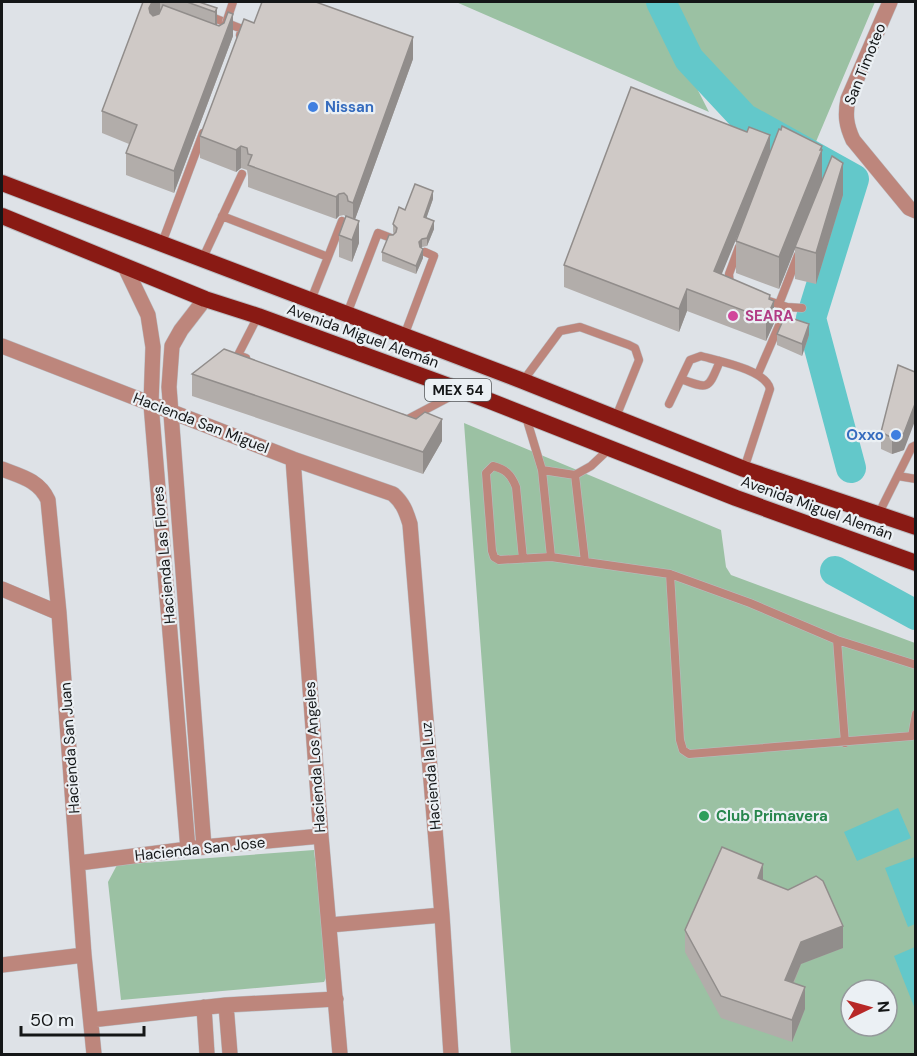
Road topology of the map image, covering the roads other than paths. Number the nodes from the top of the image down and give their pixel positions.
1 (233, 2) edge
2 (890, 2) edge
3 (199, 12) edge
4 (223, 32) edge
5 (238, 40) edge
6 (206, 126) edge
7 (242, 174) dead end
8 (2, 183) edge
9 (913, 205) edge
10 (2, 216) edge
11 (222, 216) junction
12 (342, 221) edge
13 (743, 237) edge
14 (391, 238) edge
15 (161, 244) junction
16 (800, 250) edge
17 (425, 252) edge
18 (328, 257) junction
19 (202, 260) junction
20 (125, 267) junction
21 (742, 293) edge
22 (760, 298) edge
23 (205, 299) junction
24 (311, 300) junction
25 (783, 305) junction
26 (802, 308) dead end
27 (347, 314) junction
28 (258, 316) junction
29 (404, 336) junction
30 (2, 346) edge
31 (249, 359) edge
32 (720, 362) junction
33 (758, 374) junction
34 (681, 379) junction
35 (523, 381) junction
36 (462, 391) junction
37 (151, 404) junction
38 (669, 404) dead end
39 (169, 411) junction
40 (395, 415) edge
41 (525, 415) junction
42 (615, 419) junction
43 (915, 445) edge
44 (610, 448) junction
45 (293, 459) junction
46 (2, 469) edge
47 (744, 469) junction
48 (542, 470) junction
49 (575, 475) junction
50 (898, 476) junction
51 (915, 479) edge
52 (400, 500) joint
53 (878, 516) junction
54 (915, 527) edge
55 (551, 557) junction
56 (523, 559) junction
57 (585, 562) junction
58 (915, 563) edge
59 (670, 574) junction
60 (2, 590) edge
61 (59, 613) junction
62 (837, 640) junction
63 (915, 665) edge
64 (915, 714) edge
65 (914, 736) edge
66 (845, 742) junction
67 (321, 836) junction
68 (204, 847) junction
69 (188, 849) junction
70 (79, 863) junction
71 (442, 915) junction
72 (330, 925) junction
73 (84, 955) junction
74 (2, 965) edge
75 (336, 999) junction
76 (226, 1005) junction
77 (204, 1007) junction
78 (91, 1020) junction
79 (94, 1054) edge
80 (207, 1054) edge
81 (230, 1054) edge
82 (340, 1054) edge
83 (451, 1054) edge

1 - 4 lane, bridge
2 - 9 street, San Timoteo
3 - 5 lane
6 - 15 lane
7 - 11 lane
8 - 15 highway, Avenida Miguel Alemán / MEX 54
10 - 20 highway, Avenida Miguel Alemán / MEX 54
11 - 18 lane
11 - 19 lane
12 - 18 lane
13 - 21 lane
14 - 27 lane
15 - 19 highway, Avenida Miguel Alemán / MEX 54
16 - 25 lane
17 - 29 lane
18 - 24 lane
19 - 24 highway, Avenida Miguel Alemán / MEX 54
20 - 23 highway, Avenida Miguel Alemán / MEX 54
20 - 37 street, Hacienda Las Flores
22 - 25 lane
23 - 28 highway, Avenida Miguel Alemán / MEX 54
23 - 39 street, Hacienda Las Flores
24 - 27 highway, Avenida Miguel Alemán / MEX 54
25 - 26 lane
25 - 33 lane
27 - 29 highway, Avenida Miguel Alemán / MEX 54
28 - 31 lane
28 - 36 highway, Avenida Miguel Alemán / MEX 54
29 - 35 highway, Avenida Miguel Alemán / MEX 54
30 - 37 street, Hacienda San Miguel
32 - 33 lane
32 - 34 lane
32 - 34 lane
33 - 47 lane
34 - 38 lane
35 - 42 highway, Avenida Miguel Alemán / MEX 54
35 - 42 lane
36 - 40 lane
36 - 41 highway, Avenida Miguel Alemán / MEX 54
37 - 39 street, Hacienda San Miguel
37 - 69 street, Hacienda Las Flores
39 - 45 street, Hacienda San Miguel
39 - 68 street, Hacienda Las Flores
41 - 44 highway, Avenida Miguel Alemán / MEX 54
41 - 48 lane
42 - 47 highway, Avenida Miguel Alemán / MEX 54
43 - 50 lane
44 - 49 lane
44 - 58 highway, Avenida Miguel Alemán / MEX 54
45 - 52 street, Hacienda San Miguel
45 - 67 street, Hacienda Los Angeles
46 - 61 street, Hacienda San Juan
47 - 53 highway, Avenida Miguel Alemán / MEX 54
48 - 49 lane
48 - 55 lane
49 - 57 lane
50 - 51 lane
50 - 53 lane
52 - 71 street, Hacienda la Luz
53 - 54 highway, Avenida Miguel Alemán / MEX 54
55 - 56 lane
55 - 57 lane
56 - 56 lane
57 - 59 lane
59 - 62 lane
59 - 66 lane
60 - 61 street
61 - 70 street, Hacienda San Juan
62 - 63 lane
62 - 66 lane
64 - 65 lane
65 - 66 lane
67 - 68 street, Hacienda San Jose
67 - 72 street, Hacienda Los Angeles
68 - 69 street, Hacienda San Jose
69 - 70 street, Hacienda San Jose
70 - 73 street, Hacienda San Juan
71 - 72 street
71 - 83 street, Hacienda la Luz
72 - 75 street, Hacienda Los Angeles
73 - 74 street
73 - 78 street, Hacienda San Juan
75 - 76 street
75 - 82 street, Hacienda Los Angeles
76 - 77 street
76 - 81 street
77 - 78 street
77 - 80 street
78 - 79 street, Hacienda San Juan

